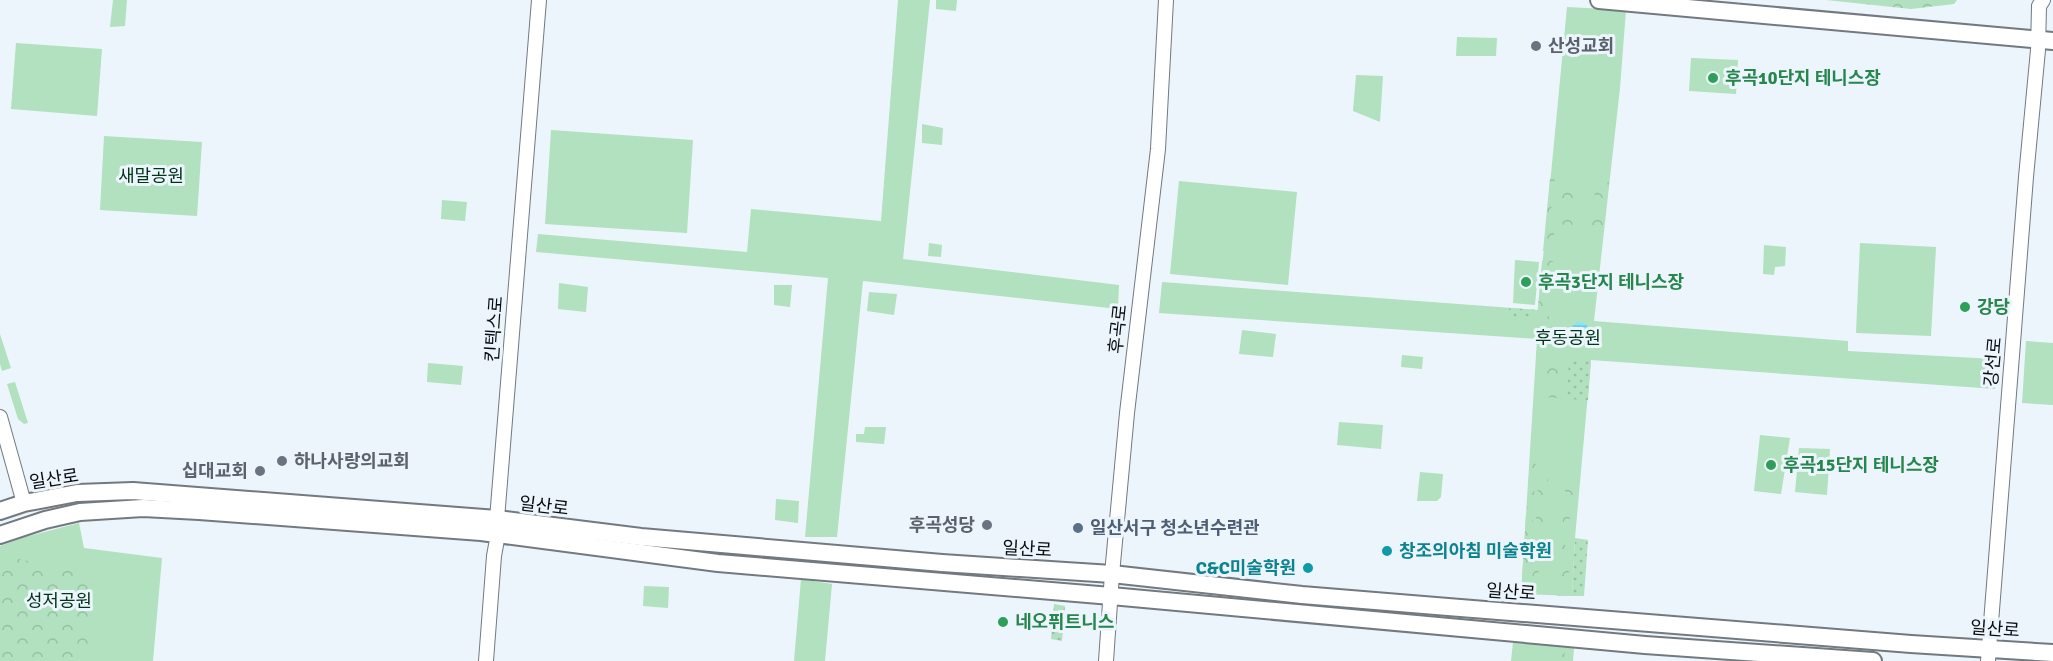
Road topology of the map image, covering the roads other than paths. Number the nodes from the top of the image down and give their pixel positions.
1 (539, 0) edge
2 (1166, 0) edge
3 (1599, 0) edge
4 (1663, 0) edge
5 (2043, 0) edge
6 (2046, 35) edge
7 (0, 417) edge
8 (24, 503) junction
9 (0, 511) edge
10 (498, 527) junction
11 (0, 535) edge
12 (1112, 574) junction
13 (1111, 596) junction
14 (2053, 652) edge
15 (1989, 654) edge
16 (486, 661) edge
17 (1106, 661) edge
18 (1873, 661) edge

1 - 10 main road, 킨텍스로
2 - 12 main road, 후곡로
3 - 6 main road
4 - 6 main road
5 - 6 main road, 강선로
6 - 15 main road, 강선로
7 - 8 main road
8 - 9 main road, 일산로
8 - 10 main road, 일산로
10 - 11 main road, 일산로
10 - 12 main road, 일산로
10 - 13 main road, 일산로
10 - 16 main road, 킨텍스로
12 - 13 main road, 후곡로
12 - 15 main road, 일산로
13 - 17 main road, 후곡로
13 - 18 main road, 일산로
14 - 15 main road, 일산로

